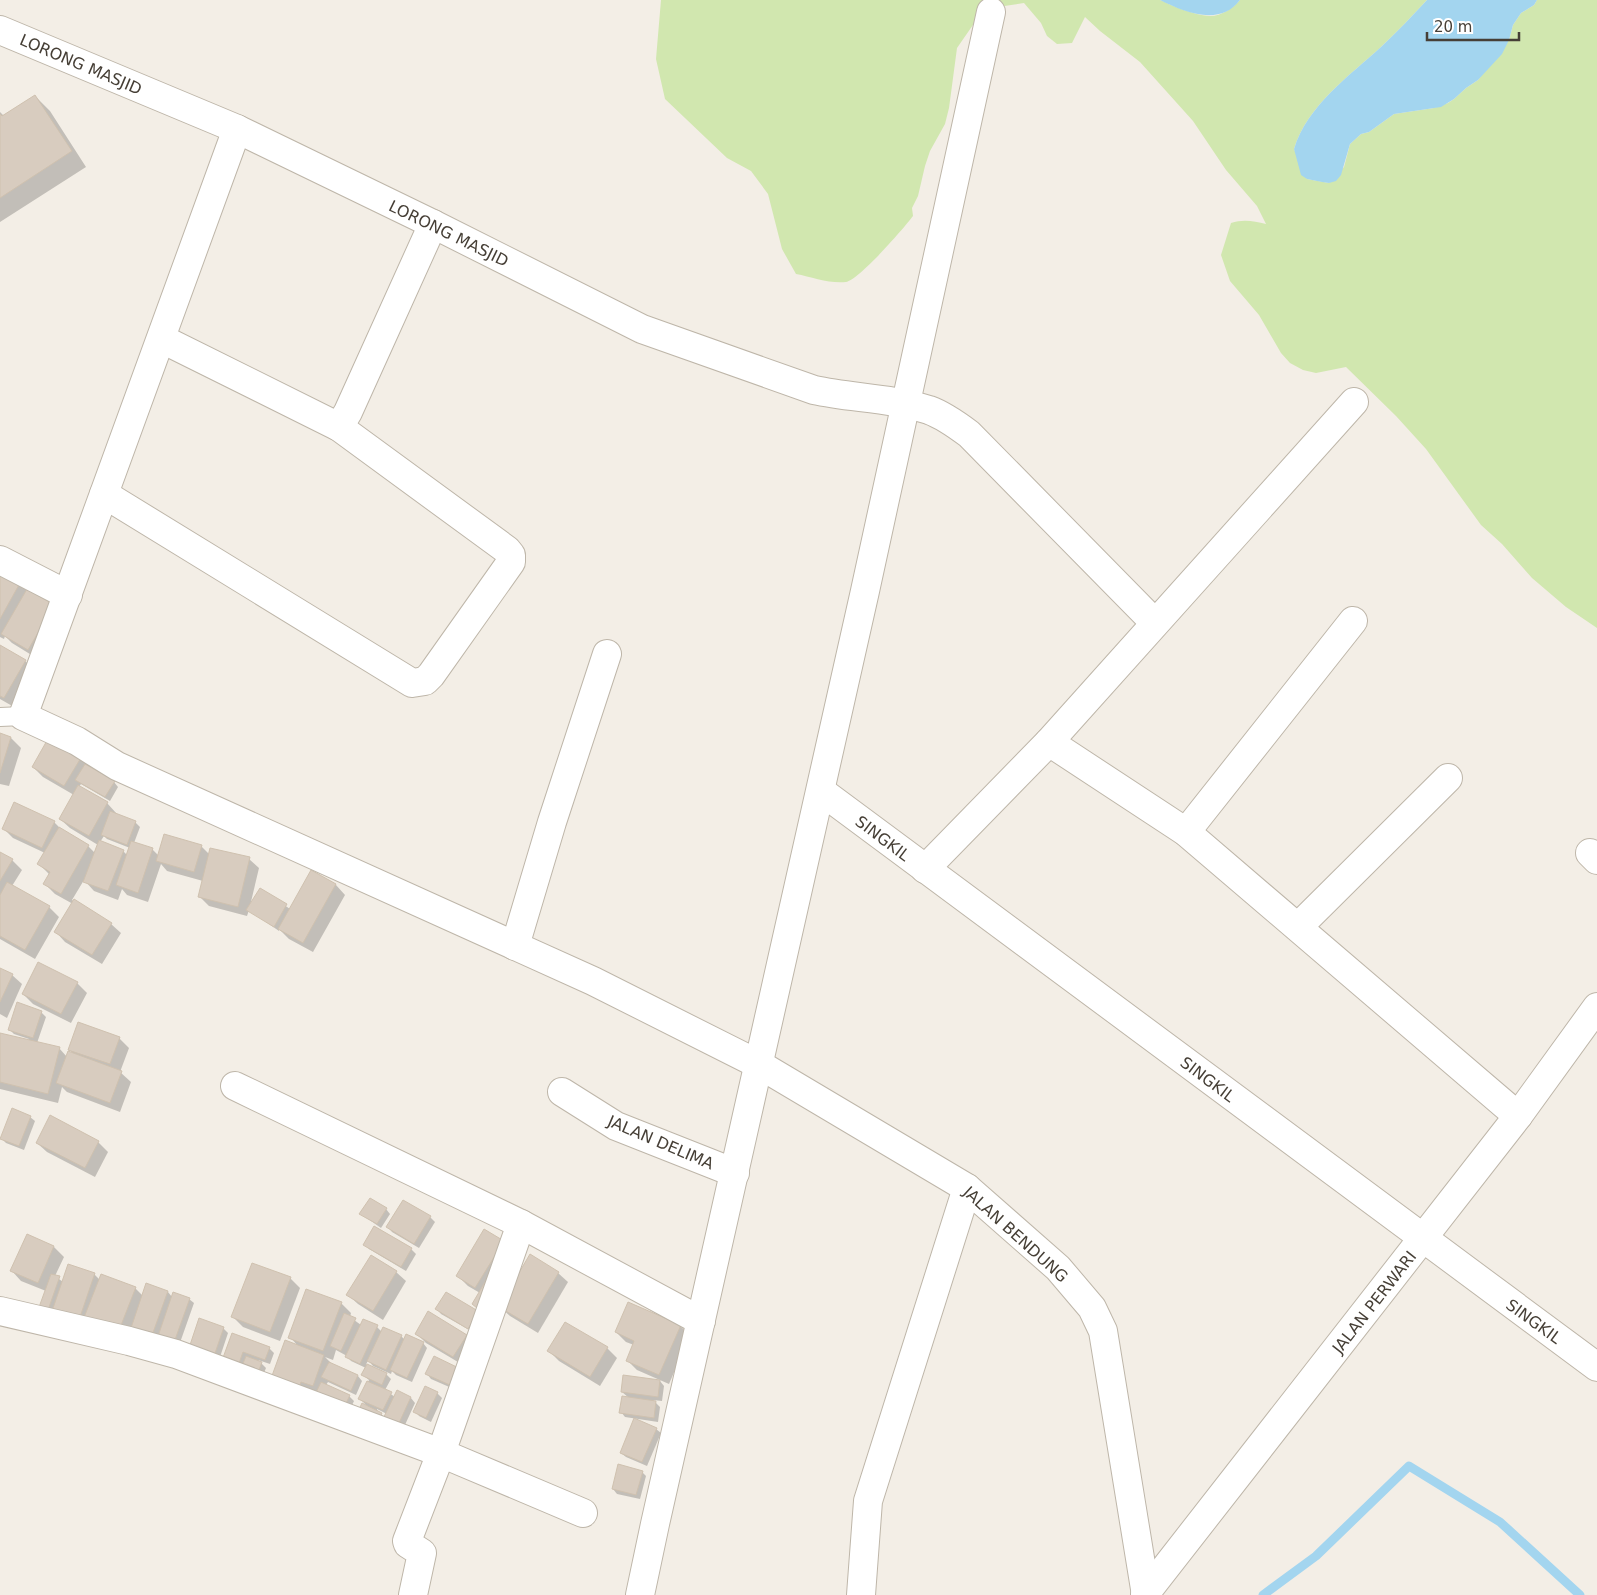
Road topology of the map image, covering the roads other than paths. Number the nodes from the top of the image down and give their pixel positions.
1 (991, 12) dead end
2 (0, 30) edge
3 (238, 129) junction
4 (433, 224) junction
5 (162, 339) junction
6 (1354, 402) dead end
7 (907, 405) junction
8 (339, 427) junction
9 (104, 494) junction
10 (0, 560) edge
11 (68, 594) junction
12 (1353, 621) dead end
13 (1155, 623) junction
14 (607, 654) dead end
15 (11, 716) edge
16 (1049, 742) junction
17 (1448, 778) dead end
18 (821, 791) junction
19 (1186, 832) junction
20 (925, 869) junction
21 (1298, 927) junction
22 (516, 946) junction
23 (1597, 1007) edge
24 (760, 1065) junction
25 (235, 1086) dead end
26 (562, 1092) dead end
27 (1518, 1116) junction
28 (735, 1173) junction
29 (967, 1188) junction
30 (521, 1224) junction
31 (1423, 1239) junction
32 (0, 1311) edge
33 (701, 1321) junction
34 (1597, 1367) edge
35 (441, 1453) junction
36 (583, 1513) dead end
37 (1145, 1594) edge
38 (413, 1595) edge
39 (640, 1595) edge
40 (861, 1595) edge

1 - 7 street
2 - 3 street, LORONG MASJID
3 - 4 street, LORONG MASJID
3 - 5 street
4 - 7 street, LORONG MASJID
4 - 8 street
5 - 8 street
5 - 9 street
6 - 13 street
7 - 13 street, LORONG MASJID
7 - 18 street
8 - 9 street
9 - 11 street
10 - 11 street
11 - 15 street
12 - 19 street
13 - 16 street
14 - 22 street
15 - 22 street, JALAN BENDUNG
16 - 19 street
16 - 20 street
17 - 21 street
18 - 20 street, SINGKIL
18 - 24 street
19 - 21 street
20 - 31 street, SINGKIL
21 - 27 street
22 - 24 street, JALAN BENDUNG
23 - 27 street, JALAN PERWARI
24 - 28 street
24 - 29 street, JALAN BENDUNG
25 - 30 street
26 - 28 street, JALAN DELIMA
27 - 31 street, JALAN PERWARI
28 - 33 street
29 - 37 street, JALAN BENDUNG
29 - 40 street
30 - 33 street
30 - 35 street
31 - 34 street, SINGKIL
31 - 37 street, JALAN PERWARI
32 - 35 street
33 - 39 street
35 - 36 street
35 - 38 street

